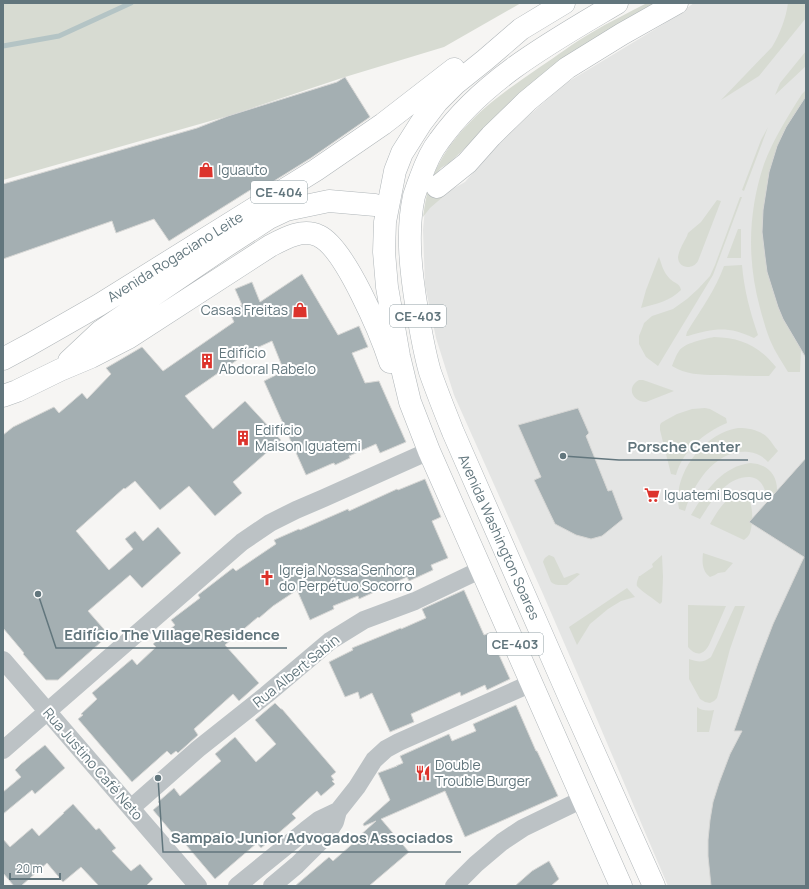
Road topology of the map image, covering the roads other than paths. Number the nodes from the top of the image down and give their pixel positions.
1 (564, 3) edge
2 (617, 3) edge
3 (677, 3) edge
4 (521, 29) junction
5 (437, 187) dead end
6 (380, 213) junction
7 (3, 359) edge
8 (60, 370) junction
9 (3, 396) edge
10 (410, 402) junction
11 (429, 451) junction
12 (482, 569) junction
13 (3, 660) edge
14 (532, 683) junction
15 (47, 711) junction
16 (3, 750) edge
17 (583, 799) junction
18 (131, 808) junction
19 (338, 811) junction
20 (198, 886) edge
21 (237, 886) edge
22 (272, 886) edge
23 (454, 886) edge
24 (621, 886) edge
25 (654, 886) edge

1 - 4 main road, CE-404
2 - 25 main road, Avenida Washington Soares / CE-403
3 - 5 main road
4 - 6 main road, CE-404
4 - 7 main road, Avenida Rogaciano Leite / CE-404
6 - 8 main road
6 - 10 main road, Avenida Washington Soares / CE-403
8 - 9 main road
8 - 10 main road
10 - 11 main road, Avenida Washington Soares / CE-403
11 - 12 main road, Avenida Washington Soares / CE-403
11 - 15 street
12 - 14 main road, Avenida Washington Soares / CE-403
12 - 18 street, Rua Albert Sabin
13 - 15 street, Rua Justino Café Neto
14 - 17 main road, Avenida Washington Soares / CE-403
14 - 19 street
15 - 16 street
15 - 18 street, Rua Justino Café Neto
17 - 23 street
17 - 24 main road, Avenida Washington Soares / CE-403
18 - 20 street, Rua Justino Café Neto
19 - 21 street
19 - 22 street

